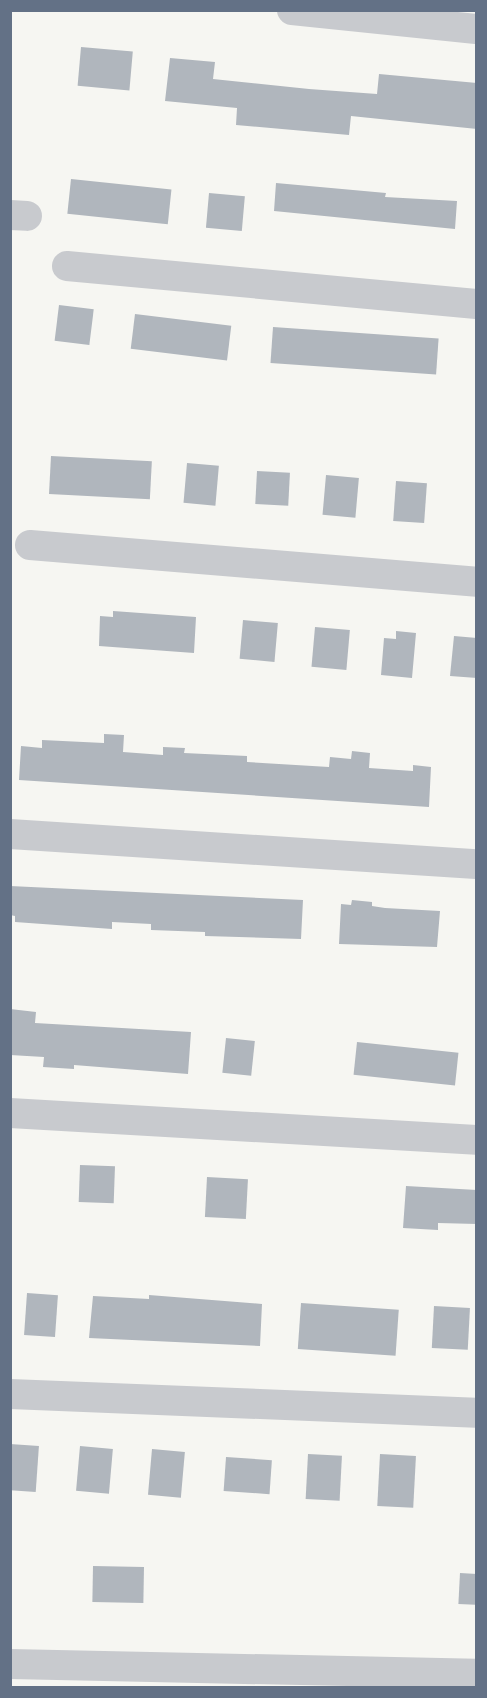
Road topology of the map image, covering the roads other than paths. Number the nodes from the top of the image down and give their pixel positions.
1 (292, 10) edge
2 (477, 29) edge
3 (67, 266) dead end
4 (477, 304) edge
5 (30, 545) dead end
6 (477, 582) edge
7 (10, 834) edge
8 (477, 864) edge
9 (10, 1113) edge
10 (477, 1140) edge
11 (10, 1394) edge
12 (477, 1413) edge
13 (10, 1664) edge
14 (477, 1674) edge

1 - 2 street
3 - 4 street
5 - 6 street
7 - 8 street
9 - 10 street
11 - 12 street
13 - 14 street

